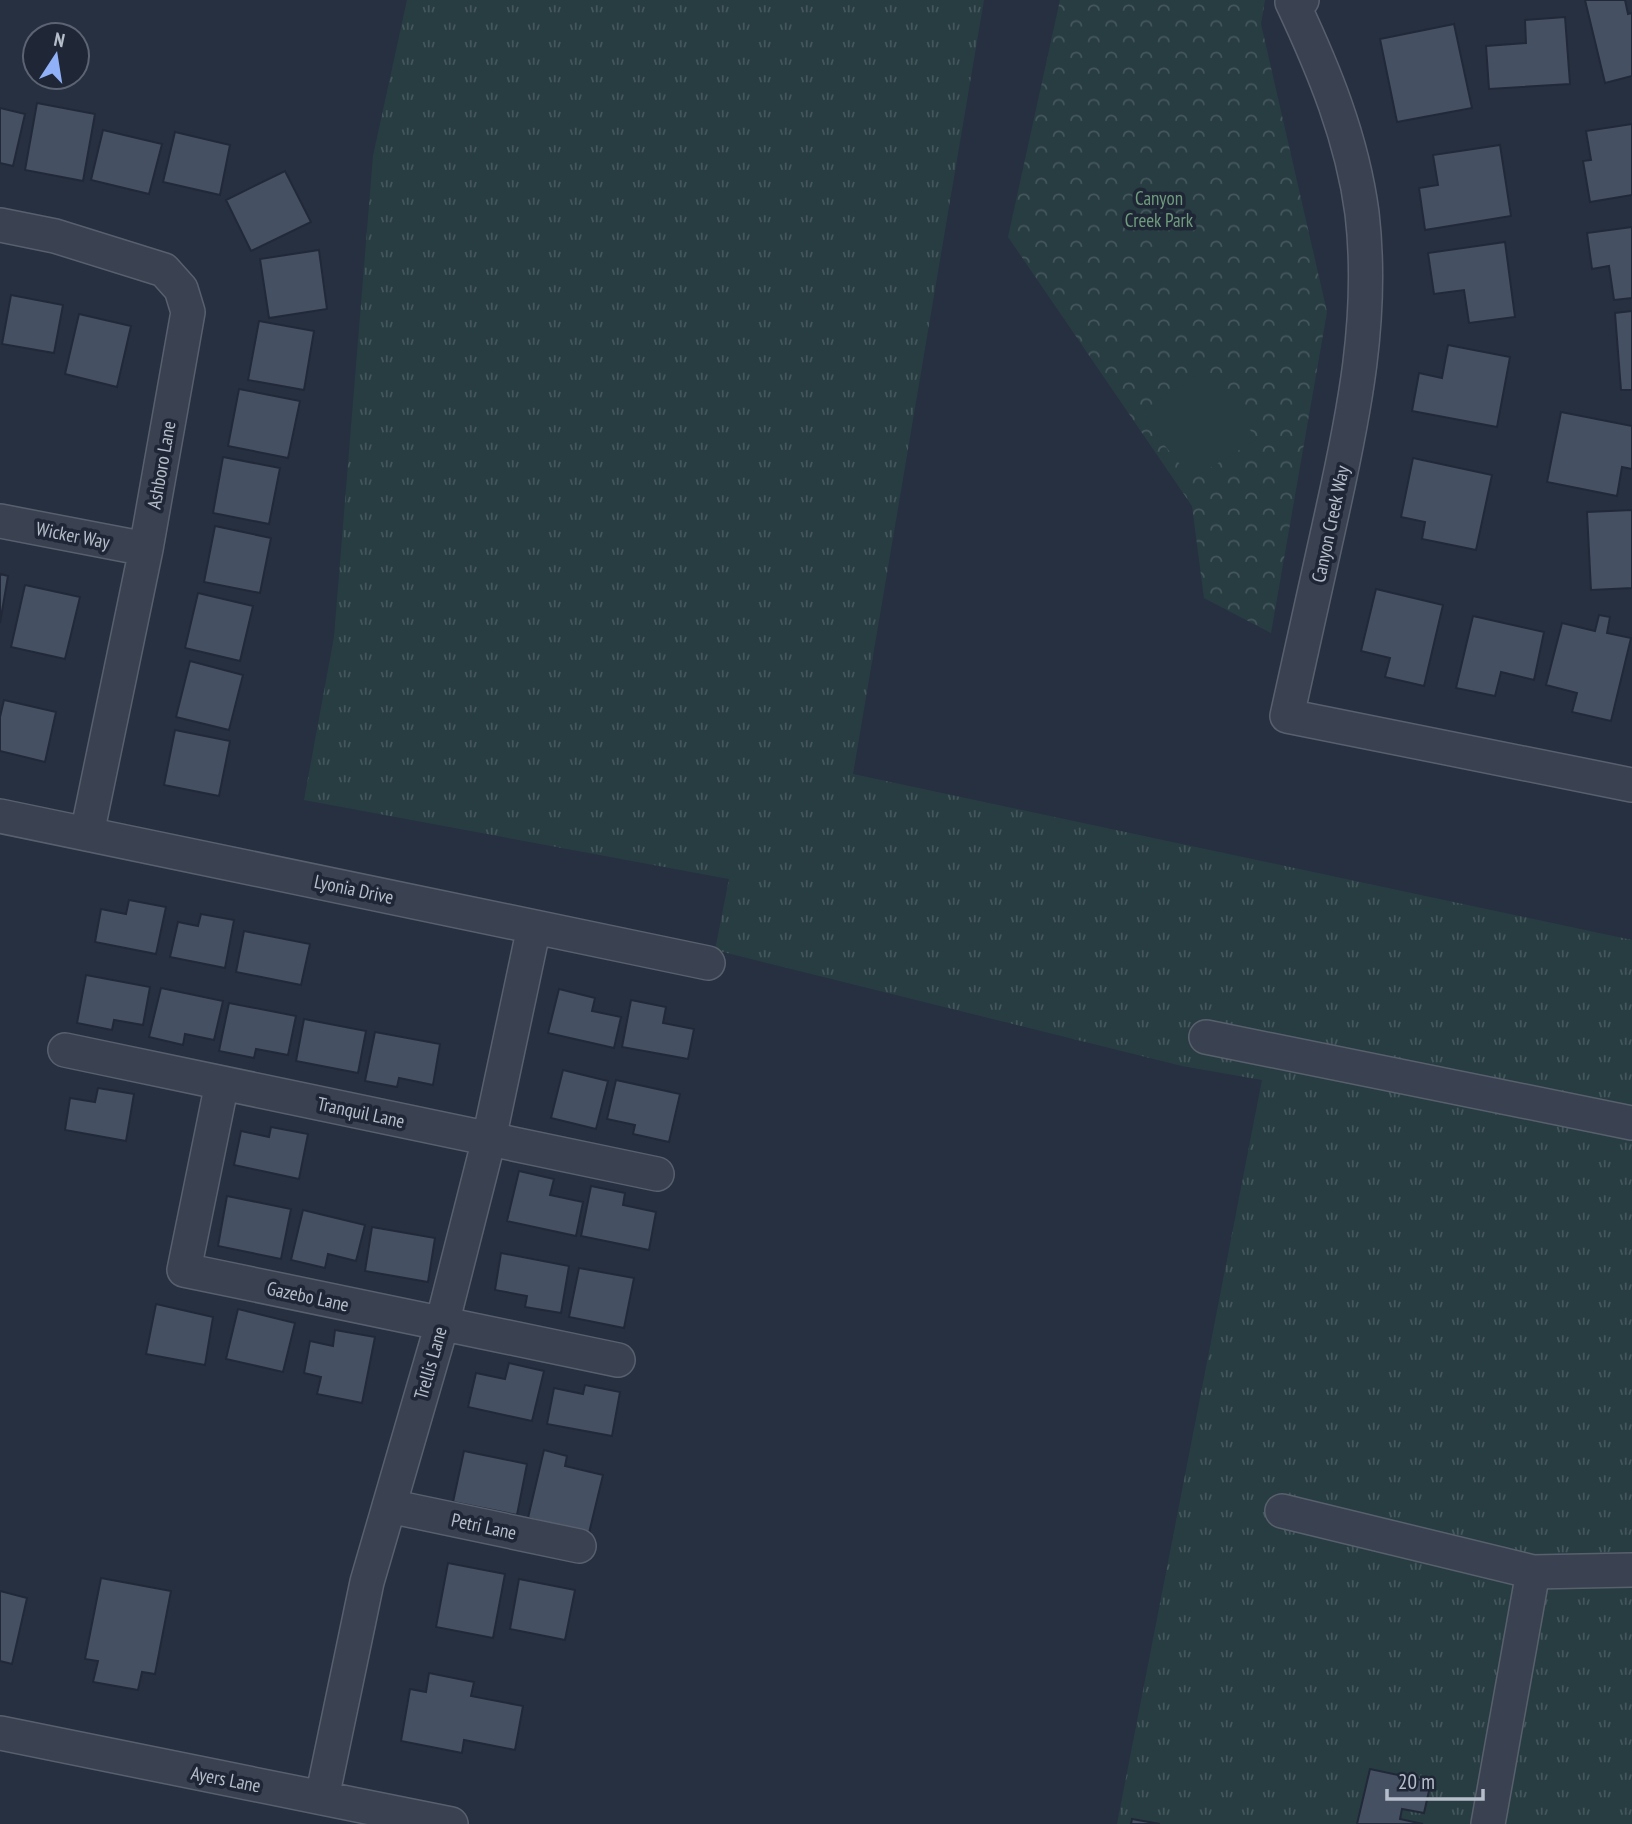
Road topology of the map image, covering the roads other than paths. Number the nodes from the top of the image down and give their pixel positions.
1 (1302, 0) edge
2 (0, 225) edge
3 (0, 521) edge
4 (146, 549) junction
5 (1632, 785) edge
6 (0, 816) edge
7 (87, 834) junction
8 (534, 927) junction
9 (708, 963) dead end
10 (1206, 1037) dead end
11 (65, 1050) dead end
12 (222, 1083) junction
13 (1632, 1123) edge
14 (489, 1139) junction
15 (657, 1174) dead end
16 (442, 1324) junction
17 (618, 1360) dead end
18 (389, 1506) junction
19 (1282, 1511) dead end
20 (579, 1546) dead end
21 (1632, 1570) edge
22 (1533, 1572) junction
23 (0, 1733) edge
24 (322, 1798) junction
25 (451, 1824) edge
26 (1488, 1824) edge

1 - 5 street, Canyon Creek Way
2 - 4 street, Ashboro Lane
3 - 4 street, Wicker Way
4 - 7 street, Ashboro Lane
6 - 7 street, Lyonia Drive
7 - 8 street, Lyonia Drive
8 - 9 street, Lyonia Drive
8 - 14 street, Trellis Lane
10 - 13 street
11 - 12 street, Tranquil Lane
12 - 14 street, Tranquil Lane
12 - 16 street, Gazebo Lane
14 - 15 street, Tranquil Lane
14 - 16 street, Trellis Lane
16 - 17 street, Gazebo Lane
16 - 18 street, Trellis Lane
18 - 20 street, Petri Lane
18 - 24 street, Trellis Lane
19 - 22 street
21 - 22 street
22 - 26 street
23 - 24 street, Ayers Lane
24 - 25 street, Ayers Lane

